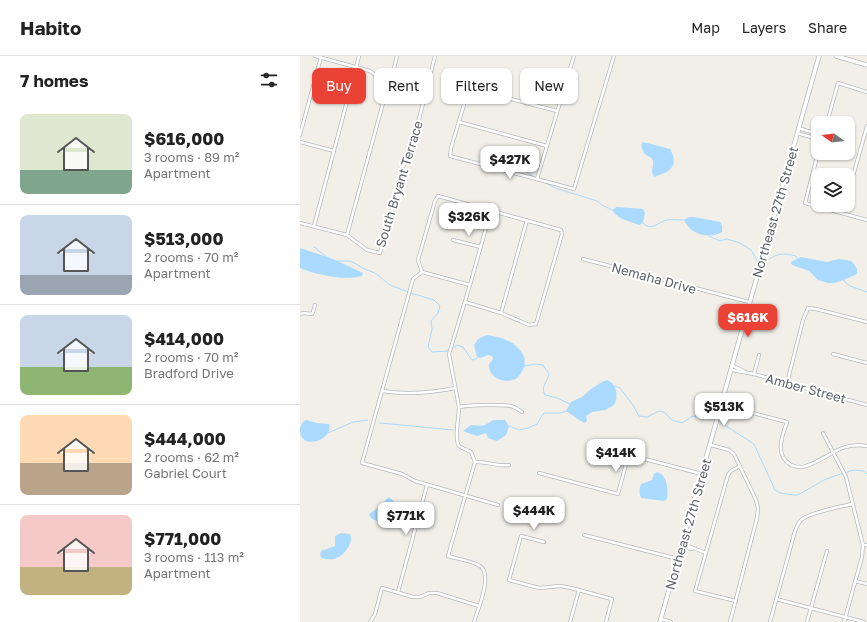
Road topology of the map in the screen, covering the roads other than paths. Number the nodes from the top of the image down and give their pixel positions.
1 (315, 56) edge
2 (359, 56) edge
3 (397, 56) edge
4 (436, 56) edge
5 (574, 56) edge
6 (614, 56) edge
7 (819, 56) edge
8 (836, 56) edge
9 (321, 57) edge
10 (867, 64) edge
11 (356, 67) junction
12 (393, 68) edge
13 (433, 68) edge
14 (374, 74) edge
15 (867, 92) edge
16 (383, 104) edge
17 (423, 104) edge
18 (557, 111) junction
19 (829, 116) edge
20 (459, 122) junction
21 (867, 126) edge
22 (798, 128) junction
23 (811, 132) edge
24 (797, 133) junction
25 (300, 136) edge
26 (811, 137) edge
27 (300, 142) edge
28 (547, 146) junction
29 (334, 151) junction
30 (816, 160) edge
31 (855, 169) edge
32 (537, 179) junction
33 (491, 210) junction
34 (842, 214) joint
35 (527, 220) junction
36 (867, 220) edge
37 (300, 223) edge
38 (314, 226) junction
39 (347, 235) junction
40 (453, 240) dead end
41 (481, 247) junction
42 (583, 259) dead end
43 (422, 272) junction
44 (470, 285) junction
45 (465, 302) junction
46 (749, 302) junction
47 (315, 305) dead end
48 (502, 313) junction
49 (300, 314) edge
50 (867, 322) edge
51 (834, 354) dead end
52 (759, 355) dead end
53 (867, 363) edge
54 (732, 368) junction
55 (754, 374) junction
56 (787, 383) junction
57 (455, 388) junction
58 (382, 391) junction
59 (722, 404) junction
60 (867, 405) edge
61 (459, 407) junction
62 (522, 412) dead end
63 (823, 433) dead end
64 (711, 445) junction
65 (867, 446) edge
66 (834, 452) junction
67 (475, 462) junction
68 (509, 465) dead end
69 (740, 466) junction
70 (539, 473) dead end
71 (702, 474) junction
72 (427, 485) junction
73 (465, 495) junction
74 (852, 504) junction
75 (498, 505) dead end
76 (584, 535) dead end
77 (544, 542) dead end
78 (863, 545) junction
79 (867, 545) edge
80 (682, 546) junction
81 (827, 551) dead end
82 (706, 552) junction
83 (678, 559) junction
84 (855, 581) junction
85 (867, 584) edge
86 (579, 590) junction
87 (398, 592) junction
88 (776, 599) junction
89 (736, 601) junction
90 (479, 606) junction
91 (811, 608) junction
92 (845, 617) junction
93 (660, 620) edge
94 (370, 622) edge
95 (474, 622) edge
96 (570, 622) edge
97 (606, 622) edge
98 (671, 622) edge
99 (730, 622) edge
100 (770, 622) edge
101 (807, 622) edge
102 (844, 622) edge
103 (864, 622) edge

1 - 9 street
2 - 11 street
3 - 12 street
4 - 13 street, South Bryant Terrace
5 - 18 street
6 - 32 street
7 - 22 street, Northeast 27th Street
8 - 10 street
9 - 11 street
9 - 25 street
11 - 14 street
11 - 29 street
15 - 19 street
16 - 39 street
17 - 39 street, South Bryant Terrace
18 - 20 street
18 - 28 street
20 - 28 street
20 - 32 street
21 - 31 street
22 - 23 street
22 - 24 street, Northeast 27th Street
24 - 26 street
24 - 46 street, Northeast 27th Street
27 - 29 street
28 - 32 street
29 - 38 street
30 - 34 street
33 - 35 street
33 - 41 street
33 - 43 street
34 - 36 street
35 - 48 street
35 - 48 street
37 - 38 street, South Bryant Terrace
38 - 39 street, South Bryant Terrace
40 - 41 street
41 - 44 street
42 - 46 street, Nemaha Drive
43 - 44 street
43 - 58 street
44 - 45 street
45 - 48 street
45 - 57 street
46 - 54 street, Northeast 27th Street
47 - 49 street
50 - 56 street
51 - 53 street
52 - 55 street
54 - 55 street, Amber Street
54 - 59 street, Northeast 27th Street
55 - 56 street, Amber Street
56 - 60 street, Amber Street
57 - 58 street
57 - 61 street
58 - 72 street
59 - 64 street, Northeast 27th Street
59 - 66 street
61 - 62 street
61 - 67 street
63 - 66 street
64 - 69 street
64 - 71 street, Northeast 27th Street
65 - 66 street
66 - 74 street
67 - 68 street
67 - 73 street
69 - 82 street
69 - 89 street
70 - 71 street
71 - 80 street, Northeast 27th Street
72 - 73 street
72 - 87 street
73 - 75 street
73 - 90 street
74 - 78 street
74 - 88 street
76 - 83 street
77 - 86 street
78 - 79 street
78 - 84 street
80 - 82 street
80 - 83 street, Northeast 27th Street
81 - 91 street
82 - 89 street
83 - 93 street, Northeast 27th Street
84 - 85 street
84 - 92 street
86 - 96 street
86 - 97 street
87 - 90 street
87 - 94 street
88 - 91 street
88 - 100 street
89 - 99 street
90 - 95 street
91 - 92 street
91 - 101 street
92 - 102 street
92 - 103 street
93 - 98 street

